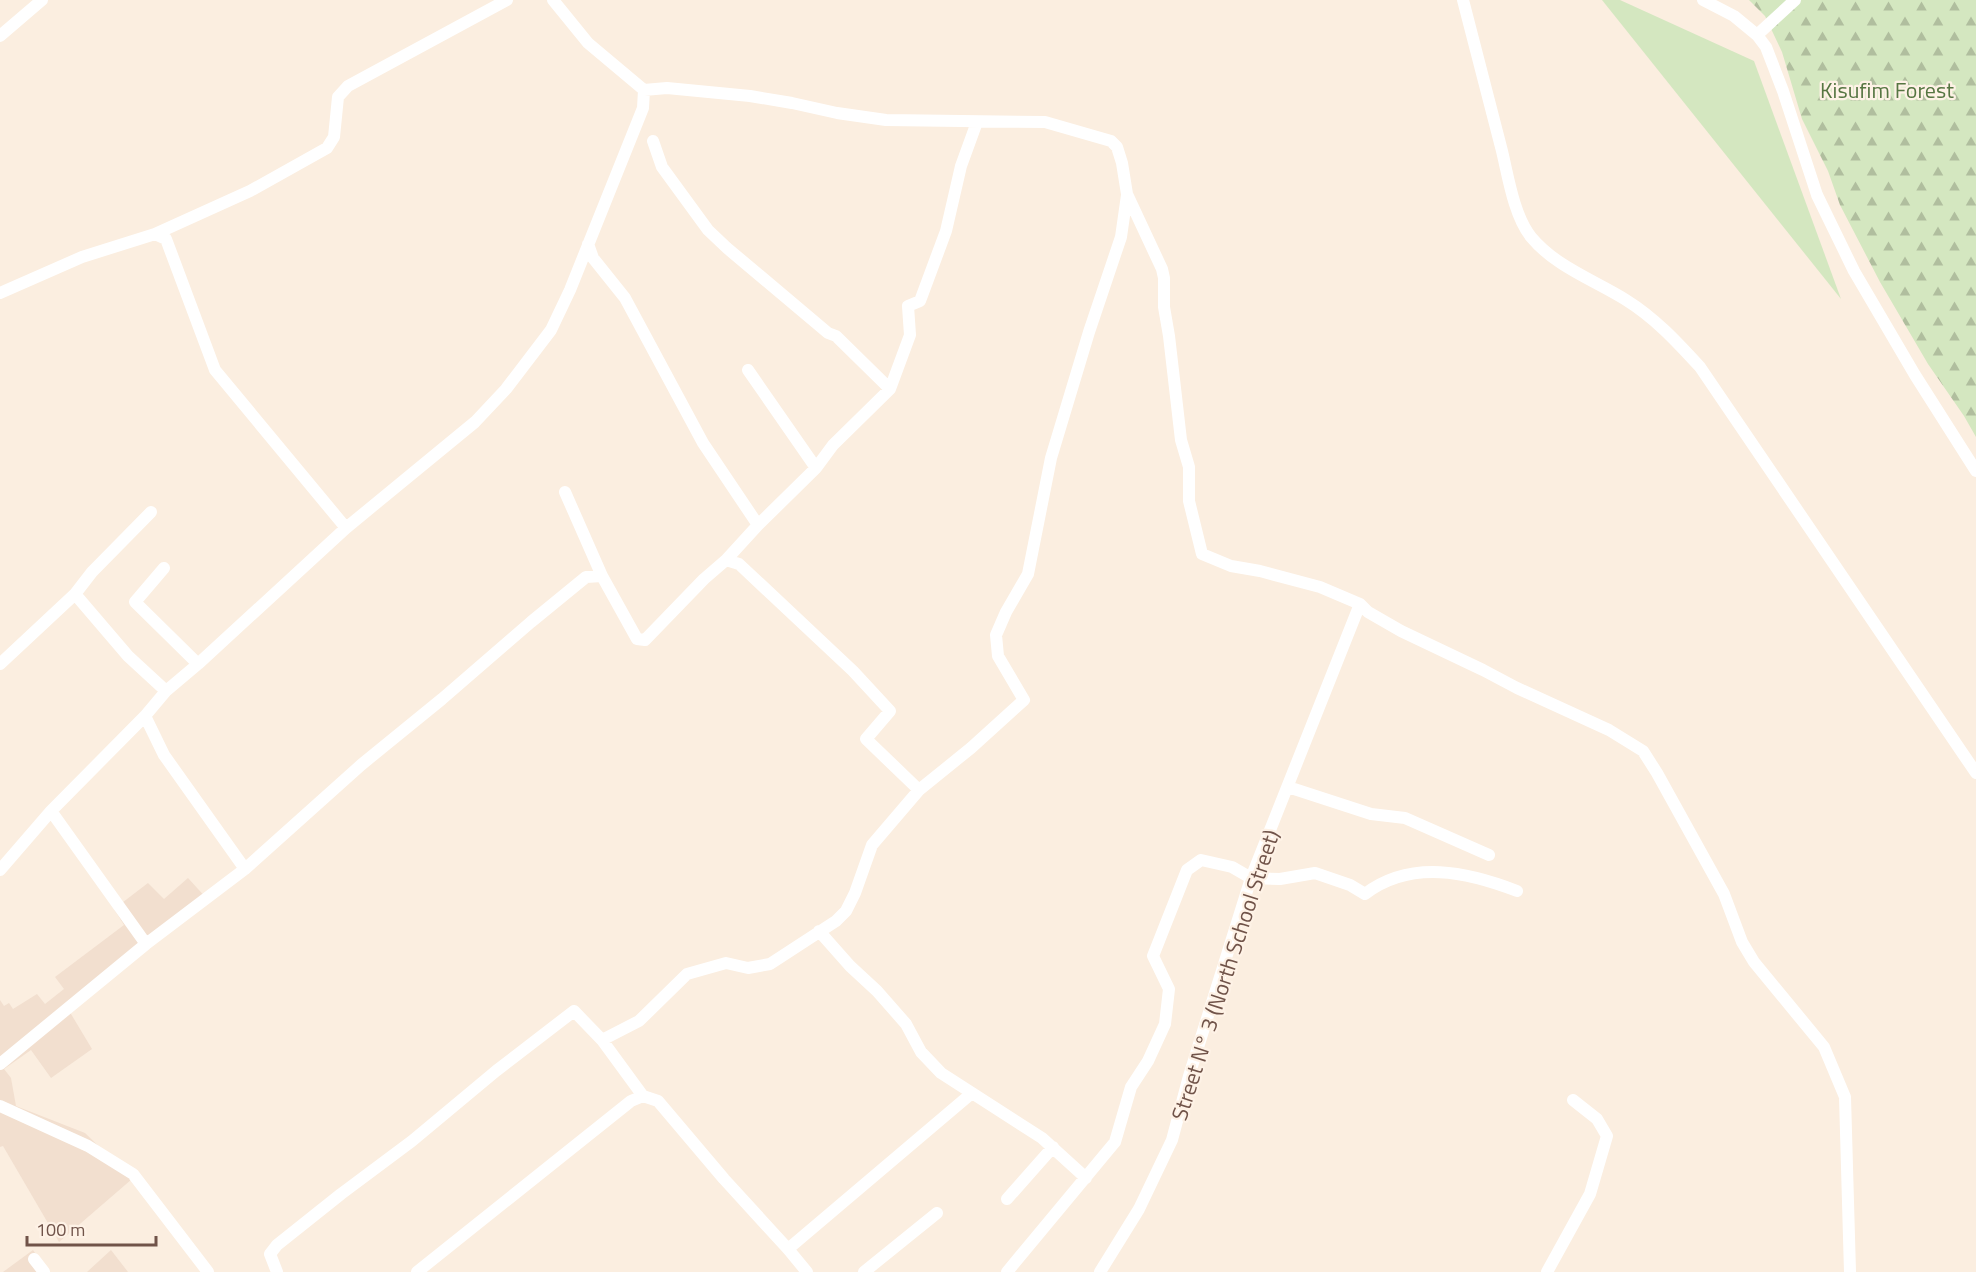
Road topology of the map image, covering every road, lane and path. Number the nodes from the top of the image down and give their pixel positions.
1 (42, 0) edge
2 (507, 0) edge
3 (554, 0) edge
4 (1463, 0) edge
5 (1703, 0) edge
6 (1795, 0) edge
7 (1757, 35) junction
8 (0, 36) edge
9 (644, 90) junction
10 (977, 122) junction
11 (653, 141) dead end
12 (1127, 194) junction
13 (155, 234) junction
14 (588, 244) junction
15 (0, 293) edge
16 (748, 370) dead end
17 (890, 389) junction
18 (816, 468) junction
19 (1976, 471) edge
20 (565, 492) dead end
21 (151, 512) dead end
22 (758, 525) junction
23 (346, 528) junction
24 (726, 560) junction
25 (164, 568) dead end
26 (602, 576) junction
27 (75, 594) junction
28 (1360, 604) junction
29 (0, 664) edge
30 (198, 664) junction
31 (166, 691) junction
32 (145, 716) junction
33 (1976, 773) edge
34 (1288, 787) junction
35 (919, 790) junction
36 (51, 811) junction
37 (1489, 855) dead end
38 (245, 869) junction
39 (0, 870) edge
40 (1251, 878) junction
41 (1517, 891) dead end
42 (819, 931) junction
43 (146, 944) junction
44 (602, 1040) junction
45 (0, 1064) edge
46 (972, 1093) junction
47 (644, 1096) junction
48 (1573, 1100) dead end
49 (0, 1106) edge
50 (1053, 1147) junction
51 (1086, 1178) junction
52 (1007, 1199) dead end
53 (937, 1213) dead end
54 (788, 1249) junction
55 (34, 1259) dead end
56 (44, 1272) edge
57 (208, 1272) edge
58 (277, 1272) edge
59 (417, 1272) edge
60 (807, 1272) edge
61 (864, 1272) edge
62 (1007, 1272) edge
63 (1100, 1272) edge
64 (1547, 1272) edge
65 (1850, 1272) edge

1 - 8 street
2 - 13 street
3 - 9 street
4 - 33 street
5 - 7 street
6 - 7 street
7 - 19 street
9 - 10 street
9 - 14 street
10 - 12 street
10 - 17 street
11 - 17 street
12 - 28 street
12 - 35 street
13 - 15 street
13 - 23 street
14 - 22 street
14 - 23 street
16 - 18 street
17 - 18 street
18 - 22 street
20 - 26 street
21 - 27 street
22 - 24 street
23 - 30 street
24 - 26 street
24 - 35 street
25 - 30 street
26 - 38 street
27 - 29 street
27 - 31 street
28 - 34 street, Street N° 3 (North School Street)
28 - 65 street
30 - 31 street
31 - 32 street
32 - 36 street
32 - 38 street
34 - 37 street
34 - 40 street, Street N° 3 (North School Street)
35 - 42 street
36 - 39 street
36 - 43 street
38 - 43 street
40 - 41 street
40 - 51 street
40 - 63 street, Street N° 3 (North School Street)
42 - 44 street
42 - 46 street
43 - 45 street
44 - 47 street
44 - 58 street
46 - 50 street
46 - 54 street
47 - 54 street
47 - 59 street
48 - 64 street
49 - 57 street
50 - 51 street
50 - 52 street
51 - 62 street
53 - 61 street
54 - 60 street
55 - 56 street

